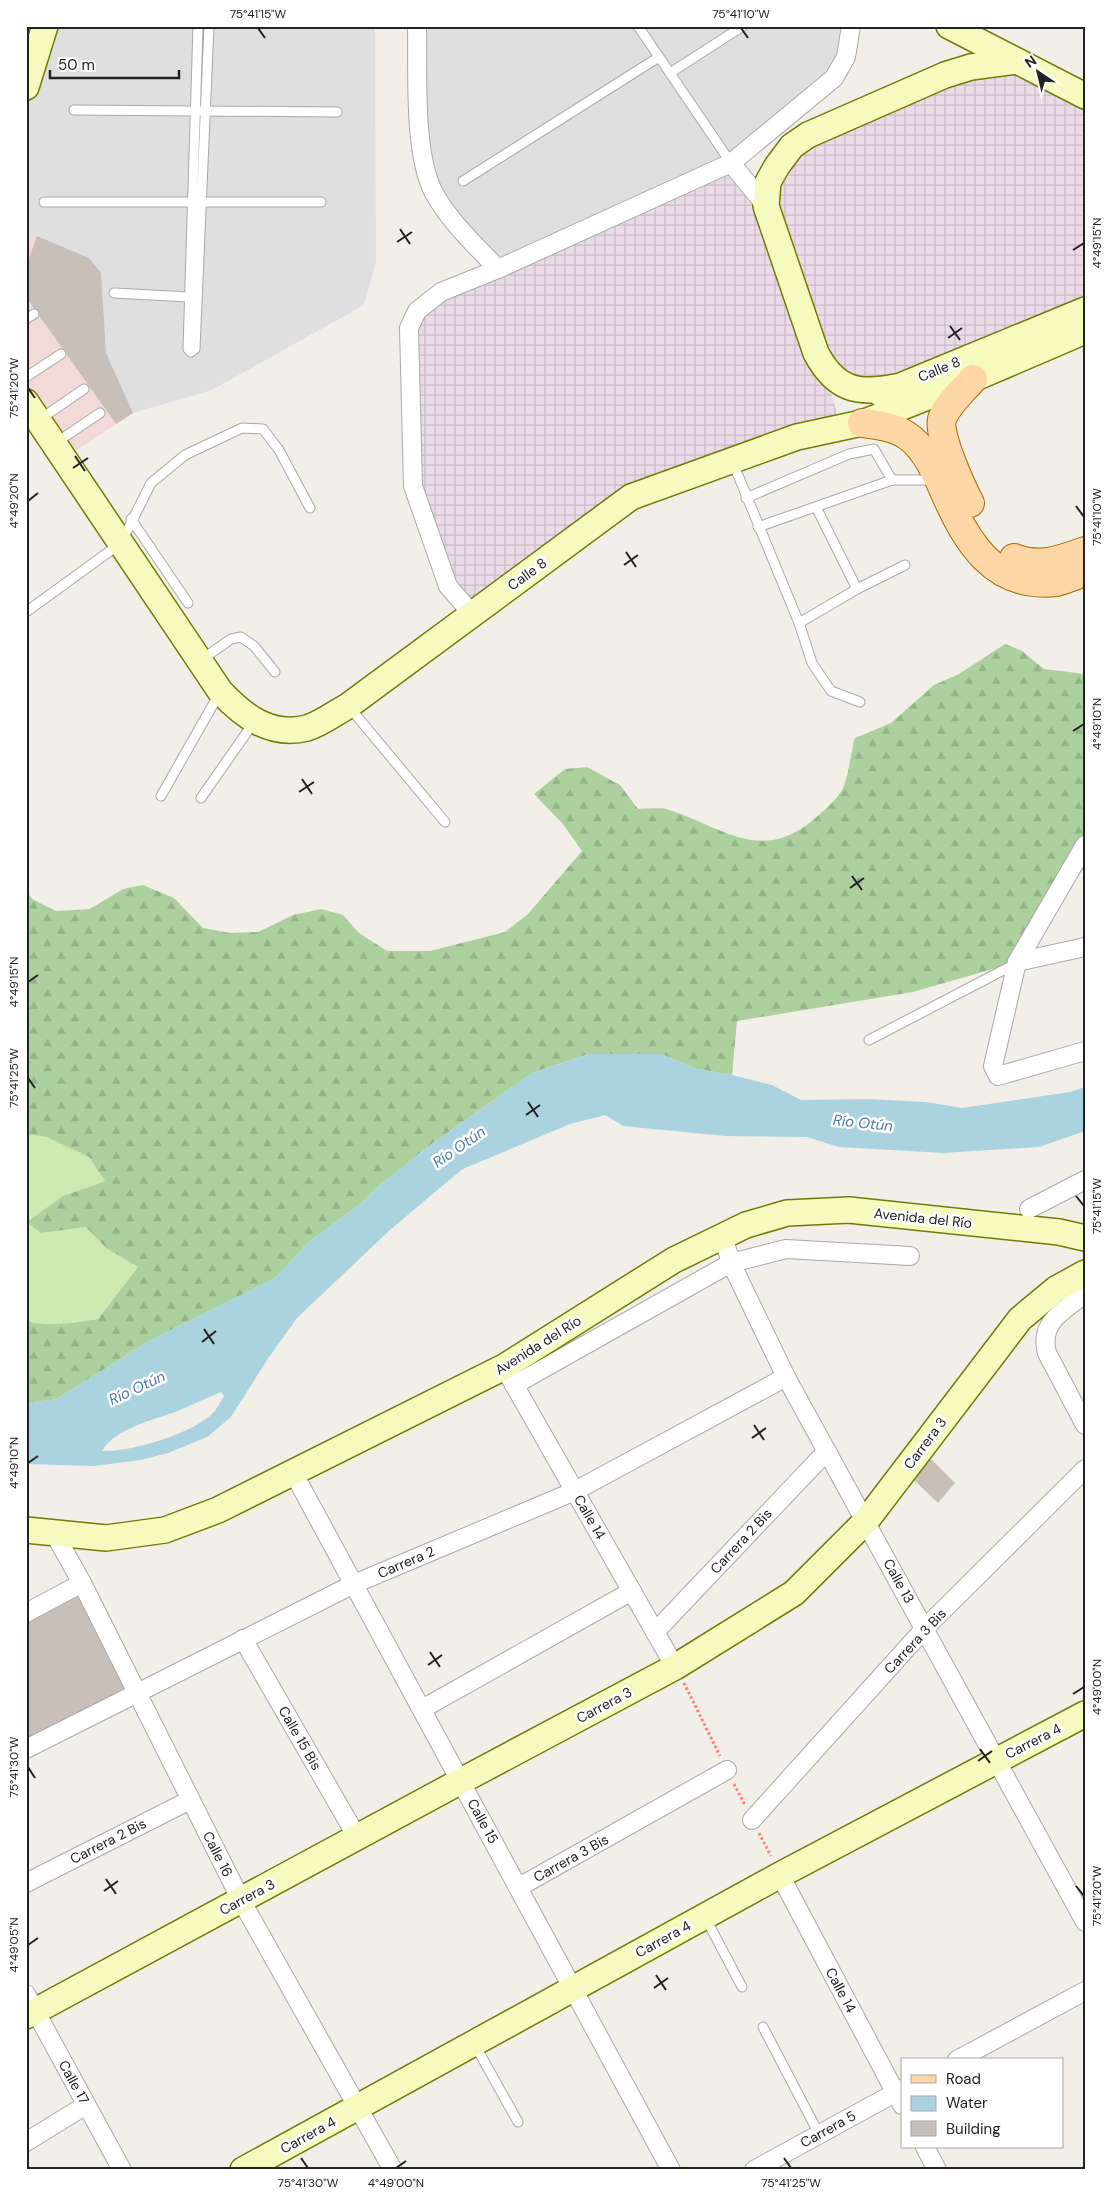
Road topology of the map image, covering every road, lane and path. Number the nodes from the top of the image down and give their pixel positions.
1 (45, 26) edge
2 (198, 26) edge
3 (208, 26) edge
4 (417, 26) edge
5 (638, 26) edge
6 (743, 26) edge
7 (851, 26) edge
8 (949, 26) edge
9 (660, 57) junction
10 (1017, 61) junction
11 (670, 73) junction
12 (26, 87) edge
13 (1085, 96) edge
14 (74, 110) dead end
15 (200, 111) junction
16 (337, 112) dead end
17 (731, 163) junction
18 (463, 181) dead end
19 (44, 202) dead end
20 (197, 202) junction
21 (322, 202) dead end
22 (766, 206) junction
23 (498, 269) junction
24 (114, 293) dead end
25 (189, 297) junction
26 (1085, 310) edge
27 (1085, 331) edge
28 (61, 354) dead end
29 (26, 377) edge
30 (973, 380) junction
31 (895, 387) junction
32 (84, 389) dead end
33 (32, 411) edge
34 (100, 413) dead end
35 (862, 422) junction
36 (797, 438) junction
37 (54, 444) junction
38 (732, 460) junction
39 (939, 479) junction
40 (892, 480) junction
41 (746, 498) junction
42 (816, 507) junction
43 (310, 508) dead end
44 (131, 519) junction
45 (758, 527) junction
46 (120, 543) junction
47 (1085, 551) edge
48 (905, 565) dead end
49 (1085, 572) edge
50 (857, 589) junction
51 (188, 603) dead end
52 (26, 612) edge
53 (472, 614) junction
54 (799, 623) junction
55 (200, 661) junction
56 (275, 672) dead end
57 (220, 692) junction
58 (860, 702) dead end
59 (348, 706) junction
60 (262, 725) junction
61 (161, 796) dead end
62 (201, 798) dead end
63 (445, 822) dead end
64 (1085, 845) edge
65 (1085, 947) edge
66 (1017, 962) junction
67 (869, 1040) dead end
68 (1085, 1051) edge
69 (1085, 1180) edge
70 (1029, 1209) dead end
71 (1085, 1231) edge
72 (1059, 1232) junction
73 (723, 1236) junction
74 (1085, 1238) edge
75 (910, 1256) dead end
76 (731, 1263) junction
77 (1085, 1273) edge
78 (1085, 1294) edge
79 (509, 1376) junction
80 (786, 1377) junction
81 (1085, 1425) edge
82 (827, 1450) junction
83 (1085, 1469) edge
84 (294, 1474) junction
85 (575, 1491) junction
86 (866, 1521) junction
87 (26, 1530) edge
88 (54, 1533) junction
89 (82, 1583) junction
90 (354, 1584) junction
91 (632, 1591) junction
92 (26, 1613) edge
93 (925, 1628) junction
94 (655, 1632) junction
95 (243, 1639) junction
96 (675, 1667) junction
97 (136, 1692) junction
98 (422, 1709) junction
99 (1085, 1714) edge
100 (26, 1748) edge
101 (994, 1760) junction
102 (728, 1770) dead end
103 (460, 1780) junction
104 (190, 1800) junction
105 (752, 1820) dead end
106 (357, 1837) junction
107 (780, 1875) junction
108 (26, 1883) edge
109 (519, 1887) junction
110 (241, 1900) junction
111 (704, 1917) junction
112 (1085, 1922) edge
113 (742, 1987) dead end
114 (573, 1988) junction
115 (1085, 1991) edge
116 (29, 2007) edge
117 (763, 2027) dead end
118 (473, 2042) junction
119 (960, 2058) edge
120 (900, 2096) edge
121 (86, 2105) junction
122 (359, 2107) junction
123 (518, 2122) dead end
124 (819, 2134) junction
125 (26, 2142) edge
126 (926, 2148) edge
127 (122, 2170) edge
128 (243, 2170) edge
129 (393, 2170) edge
130 (671, 2170) edge
131 (754, 2170) edge
132 (937, 2170) edge

1 - 12 street
2 - 15 lane
3 - 15 lane
4 - 23 street
5 - 9 lane
6 - 11 lane
7 - 17 street
8 - 10 street
9 - 11 lane
9 - 18 lane
10 - 13 street
10 - 22 street
11 - 17 lane
14 - 15 lane
15 - 16 lane
15 - 20 lane
17 - 22 street
17 - 23 street
19 - 20 lane
20 - 21 lane
20 - 25 lane
20 - 25 lane
22 - 31 street
23 - 53 street
24 - 25 lane
26 - 31 street, Calle 8
27 - 30 street, Calle 8
28 - 29 lane
30 - 35 street, Calle 8
30 - 47 main road
31 - 36 street, Calle 8
32 - 33 lane
33 - 37 street
34 - 37 lane
35 - 36 street, Calle 8
35 - 39 main road
36 - 38 street, Calle 8
37 - 46 street
38 - 41 lane
38 - 53 street, Calle 8
39 - 40 lane
39 - 49 main road
40 - 41 lane
40 - 42 lane
41 - 45 lane
42 - 45 lane
42 - 50 lane
43 - 44 lane
44 - 46 lane
44 - 51 lane
45 - 54 lane
46 - 52 lane
46 - 55 street
48 - 50 lane
50 - 54 lane
53 - 59 street, Calle 8
54 - 58 lane
55 - 56 lane
55 - 57 street
57 - 60 street
57 - 61 lane
59 - 60 street, Calle 8
59 - 63 lane
60 - 62 lane
64 - 66 street
65 - 66 street
66 - 67 lane
66 - 68 street
69 - 70 street
71 - 72 street
72 - 73 street, Avenida del Río
72 - 74 street
73 - 76 street, Calle 13
73 - 79 street, Avenida del Río
75 - 76 street
76 - 79 street
76 - 80 street, Calle 13
77 - 86 street, Carrera 3
78 - 81 street
79 - 84 street, Avenida del Río
79 - 85 street, Calle 14
80 - 82 street, Calle 13
80 - 85 street, Carrera 2
82 - 86 street, Calle 13
82 - 94 street, Carrera 2 Bis
83 - 93 street, Carrera 3 Bis
84 - 88 street, Avenida del Río
84 - 90 street, Calle 15
85 - 90 street, Carrera 2
85 - 91 street, Calle 14
86 - 93 street, Calle 13
86 - 96 street, Carrera 3
87 - 88 street, Avenida del Río
88 - 89 street, Calle 16
89 - 92 street
89 - 97 street, Calle 16
90 - 95 street, Carrera 2
90 - 98 street, Calle 15
91 - 94 street, Calle 14
91 - 98 street
93 - 101 street, Calle 13
93 - 105 street, Carrera 3 Bis
94 - 96 street, Calle 14
95 - 97 street, Carrera 2
95 - 106 street, Calle 15 Bis
96 - 103 street, Carrera 3
97 - 100 street, Carrera 2
97 - 104 street, Calle 16
98 - 103 street, Calle 15
99 - 101 street, Carrera 4
101 - 107 street, Carrera 4
101 - 112 street, Calle 13
102 - 109 street, Carrera 3 Bis
103 - 106 street, Carrera 3
103 - 109 street, Calle 15
104 - 108 street, Carrera 2 Bis
104 - 110 street, Calle 16
106 - 110 street, Carrera 3
107 - 111 street, Carrera 4
107 - 120 street, Calle 14
109 - 114 street, Calle 15
110 - 116 street, Carrera 3
110 - 122 street, Calle 16
111 - 113 lane
111 - 114 street, Carrera 4
114 - 118 street, Carrera 4
114 - 130 street, Calle 15
115 - 119 street
116 - 121 street, Calle 17
117 - 124 lane
118 - 122 street, Carrera 4
118 - 123 lane
120 - 124 street, Carrera 5
121 - 125 street
121 - 127 street, Calle 17
122 - 128 street, Carrera 4
122 - 129 street, Calle 16
124 - 131 street, Carrera 5
126 - 132 street

